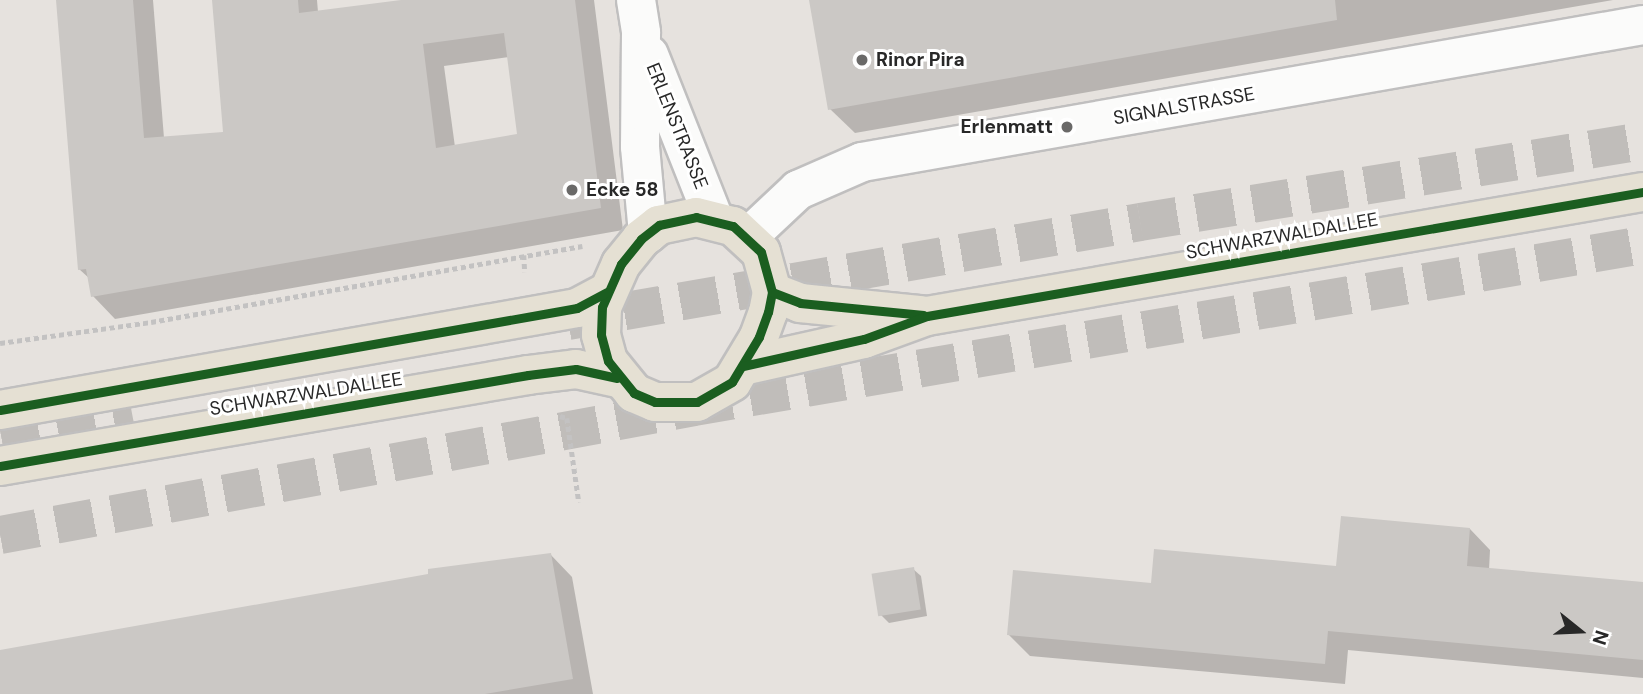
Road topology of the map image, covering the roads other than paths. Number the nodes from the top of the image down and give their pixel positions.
1 (639, 17) edge
2 (1643, 25) edge
3 (1643, 192) edge
4 (714, 219) junction
5 (648, 233) junction
6 (748, 237) junction
7 (607, 292) junction
8 (772, 292) junction
9 (927, 316) junction
10 (744, 366) junction
11 (617, 378) junction
12 (0, 410) edge
13 (0, 466) edge

1 - 4 street, ERLENSTRASSE
1 - 5 street, ERLENSTRASSE
2 - 6 street, SIGNALSTRASSE
3 - 9 main road, SCHWARZWALDALLEE
4 - 5 main road
4 - 6 main road
5 - 7 main road
6 - 8 main road
7 - 11 main road
7 - 12 main road, SCHWARZWALDALLEE
8 - 9 main road, SCHWARZWALDALLEE
8 - 10 main road
9 - 10 main road, SCHWARZWALDALLEE
10 - 11 main road
11 - 13 main road, SCHWARZWALDALLEE

